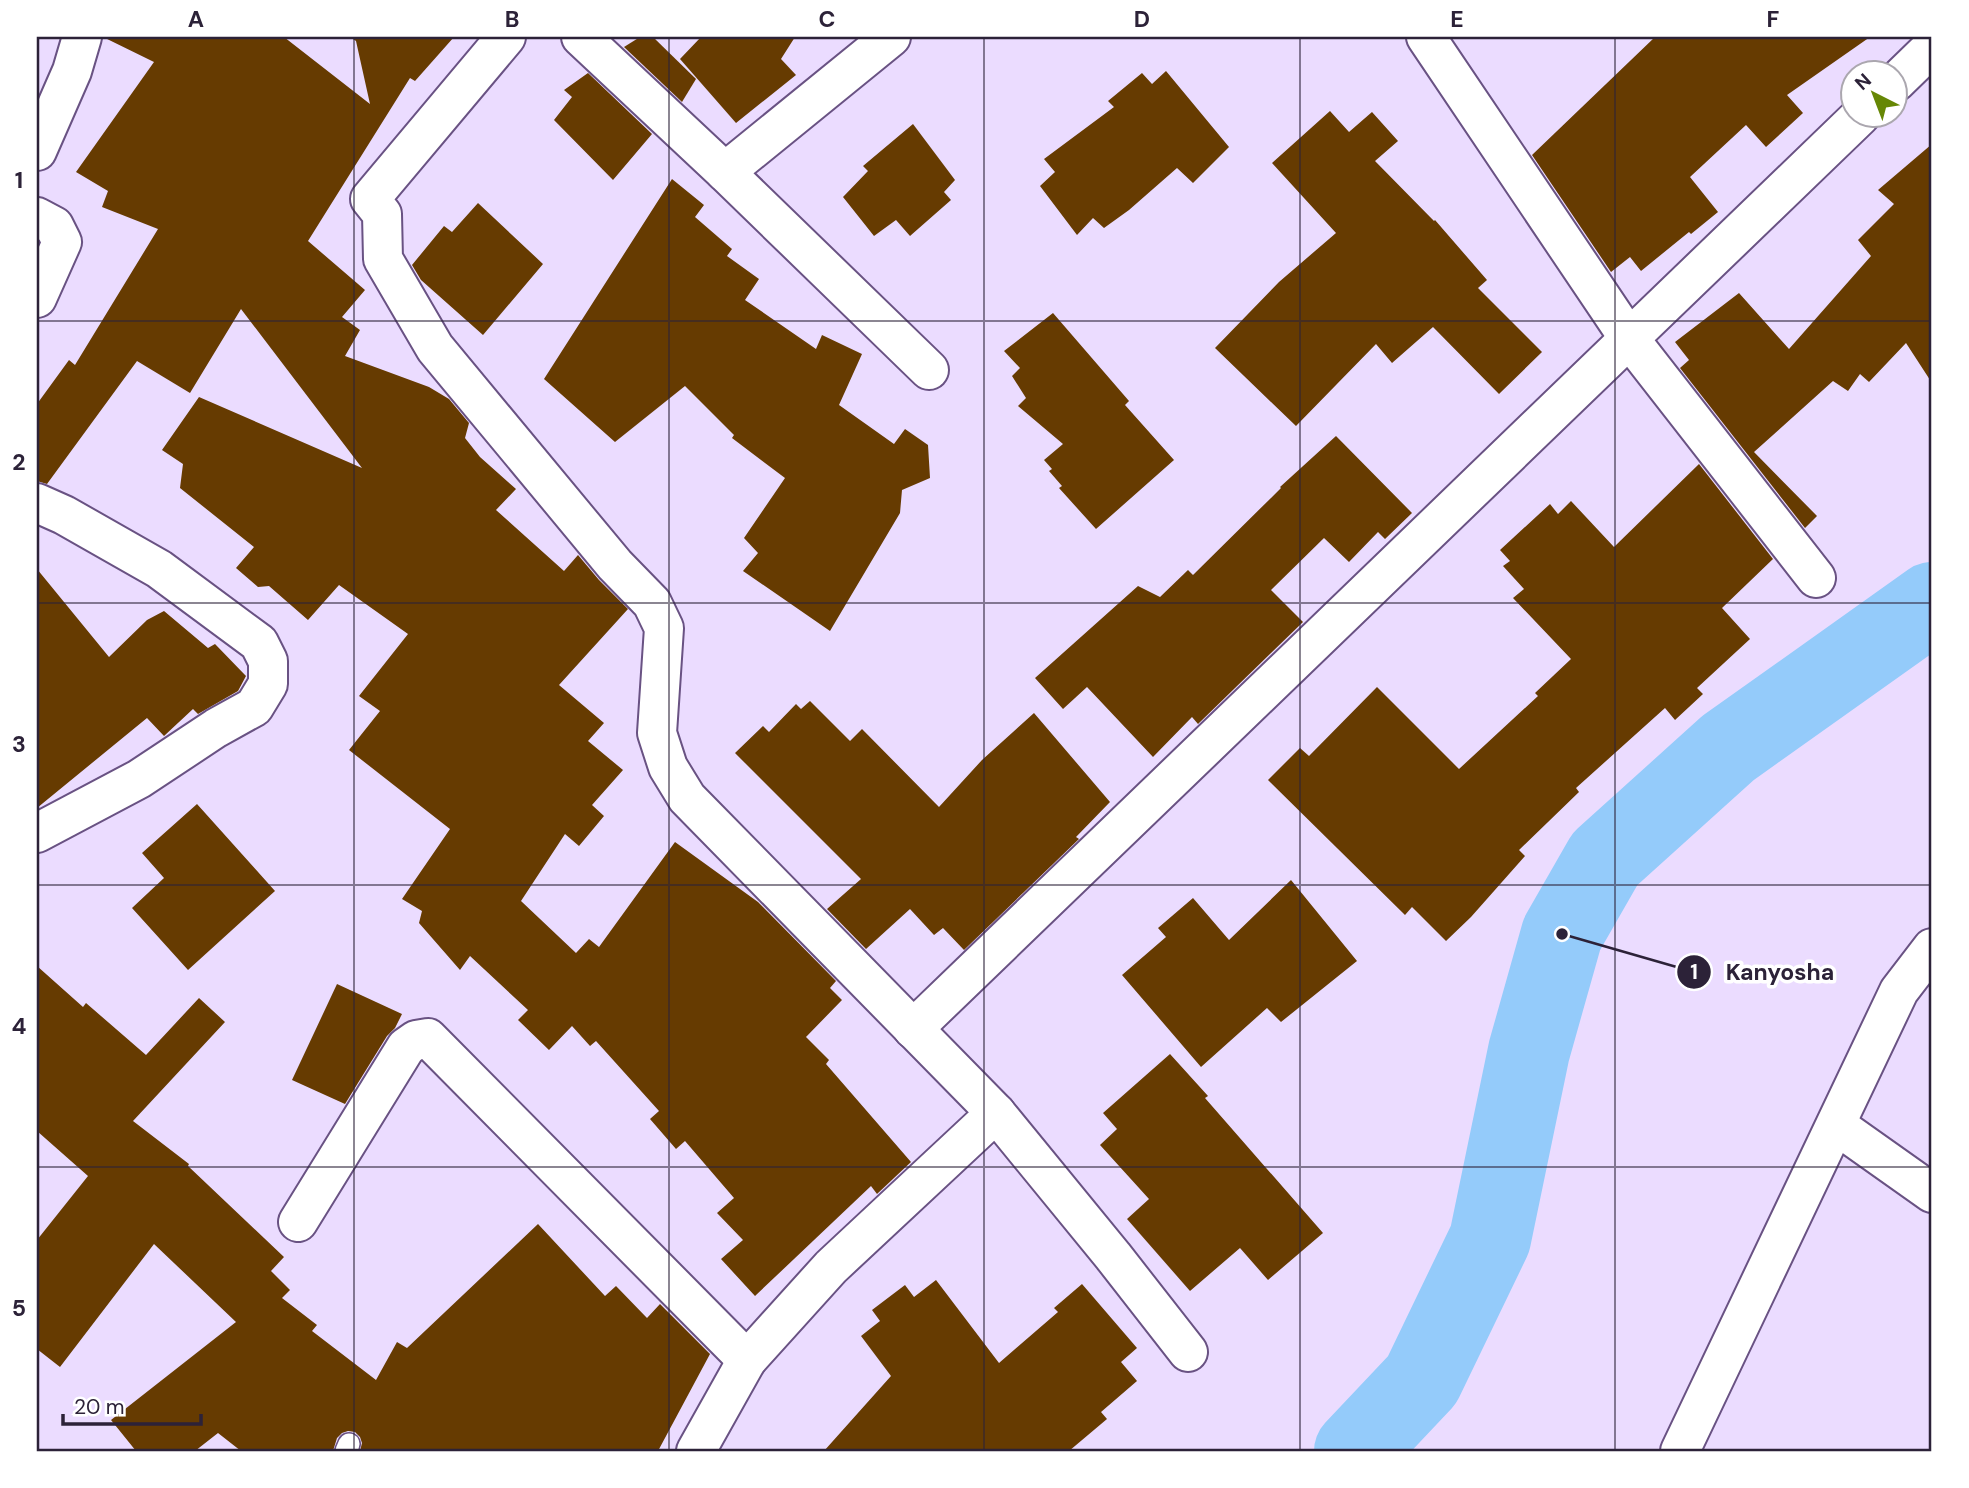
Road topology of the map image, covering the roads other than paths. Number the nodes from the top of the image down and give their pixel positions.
1 (82, 37) edge
2 (506, 37) edge
3 (581, 37) edge
4 (891, 37) edge
5 (1440, 42) edge
6 (1932, 47) edge
7 (1910, 68) edge
8 (1845, 130) edge
9 (37, 151) edge
10 (724, 172) junction
11 (37, 217) edge
12 (37, 298) edge
13 (1628, 337) junction
14 (929, 370) dead end
15 (37, 503) edge
16 (1816, 578) dead end
17 (37, 833) edge
18 (1932, 948) edge
19 (913, 1029) junction
20 (996, 1113) junction
21 (1836, 1125) junction
22 (1932, 1193) edge
23 (298, 1222) dead end
24 (1188, 1352) dead end
25 (747, 1360) junction
26 (696, 1451) edge
27 (1680, 1451) edge

1 - 9 street
2 - 19 street
3 - 10 street
4 - 10 street
5 - 13 street
6 - 7 street
8 - 13 street
10 - 14 street
11 - 12 street
13 - 16 street
13 - 19 street
15 - 17 street
18 - 21 street
19 - 20 street
20 - 24 street
20 - 25 street
21 - 22 street
21 - 27 street
23 - 25 street
25 - 26 street

